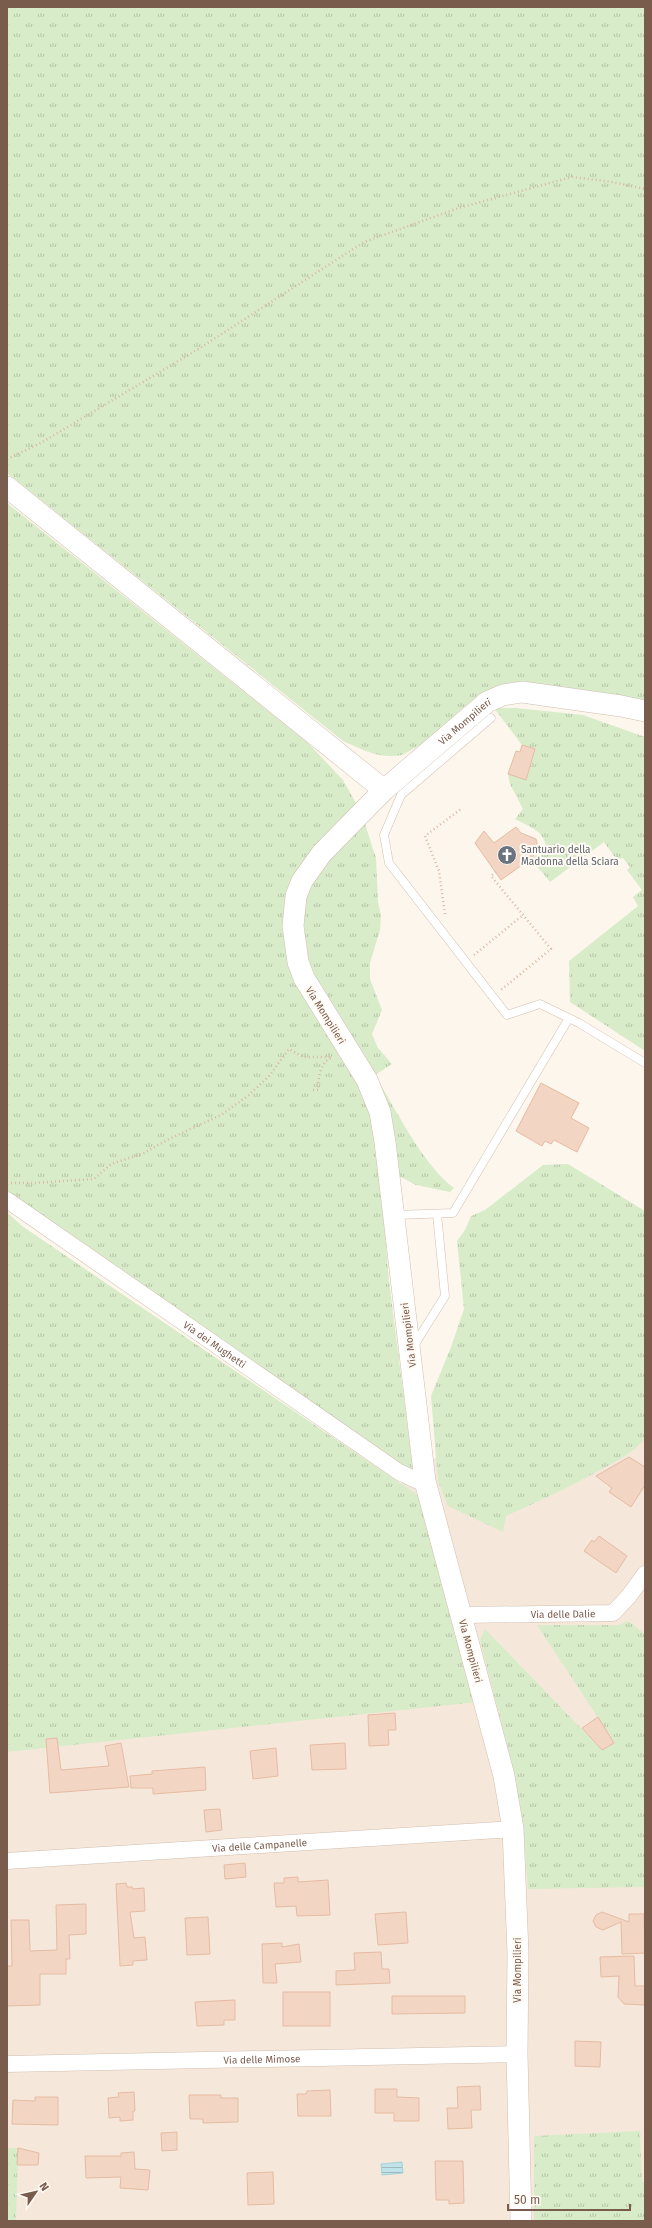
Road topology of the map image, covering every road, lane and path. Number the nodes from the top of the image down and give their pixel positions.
1 (645, 189) edge
2 (7, 459) edge
3 (7, 487) edge
4 (645, 711) edge
5 (491, 718) dead end
6 (384, 790) junction
7 (461, 810) dead end
8 (496, 872) dead end
9 (523, 915) junction
10 (448, 939) junction
11 (466, 962) junction
12 (493, 997) junction
13 (569, 1018) junction
14 (645, 1063) edge
15 (313, 1090) dead end
16 (7, 1183) edge
17 (7, 1200) edge
18 (438, 1214) junction
19 (393, 1215) junction
20 (410, 1352) junction
21 (425, 1481) junction
22 (645, 1574) edge
23 (462, 1615) junction
24 (513, 1830) junction
25 (7, 1861) edge
26 (517, 2054) junction
27 (7, 2064) edge
28 (521, 2221) edge

1 - 2 path
3 - 6 street
4 - 6 street, Via Mompilieri
5 - 10 lane
6 - 19 street, Via Mompilieri
7 - 10 path
8 - 9 path
9 - 11 path
9 - 12 path
10 - 11 lane
11 - 12 lane
12 - 13 lane
13 - 14 lane
13 - 18 lane
15 - 16 path
17 - 21 street, Via dei Mughetti
18 - 19 lane
18 - 20 lane
19 - 20 street, Via Mompilieri
20 - 21 street, Via Mompilieri
21 - 23 street, Via Mompilieri
22 - 23 street, Via delle Dalie
23 - 24 street, Via Mompilieri
24 - 25 street, Via delle Campanelle
24 - 26 street, Via Mompilieri
26 - 27 street, Via delle Mimose
26 - 28 street, Via Mompilieri

